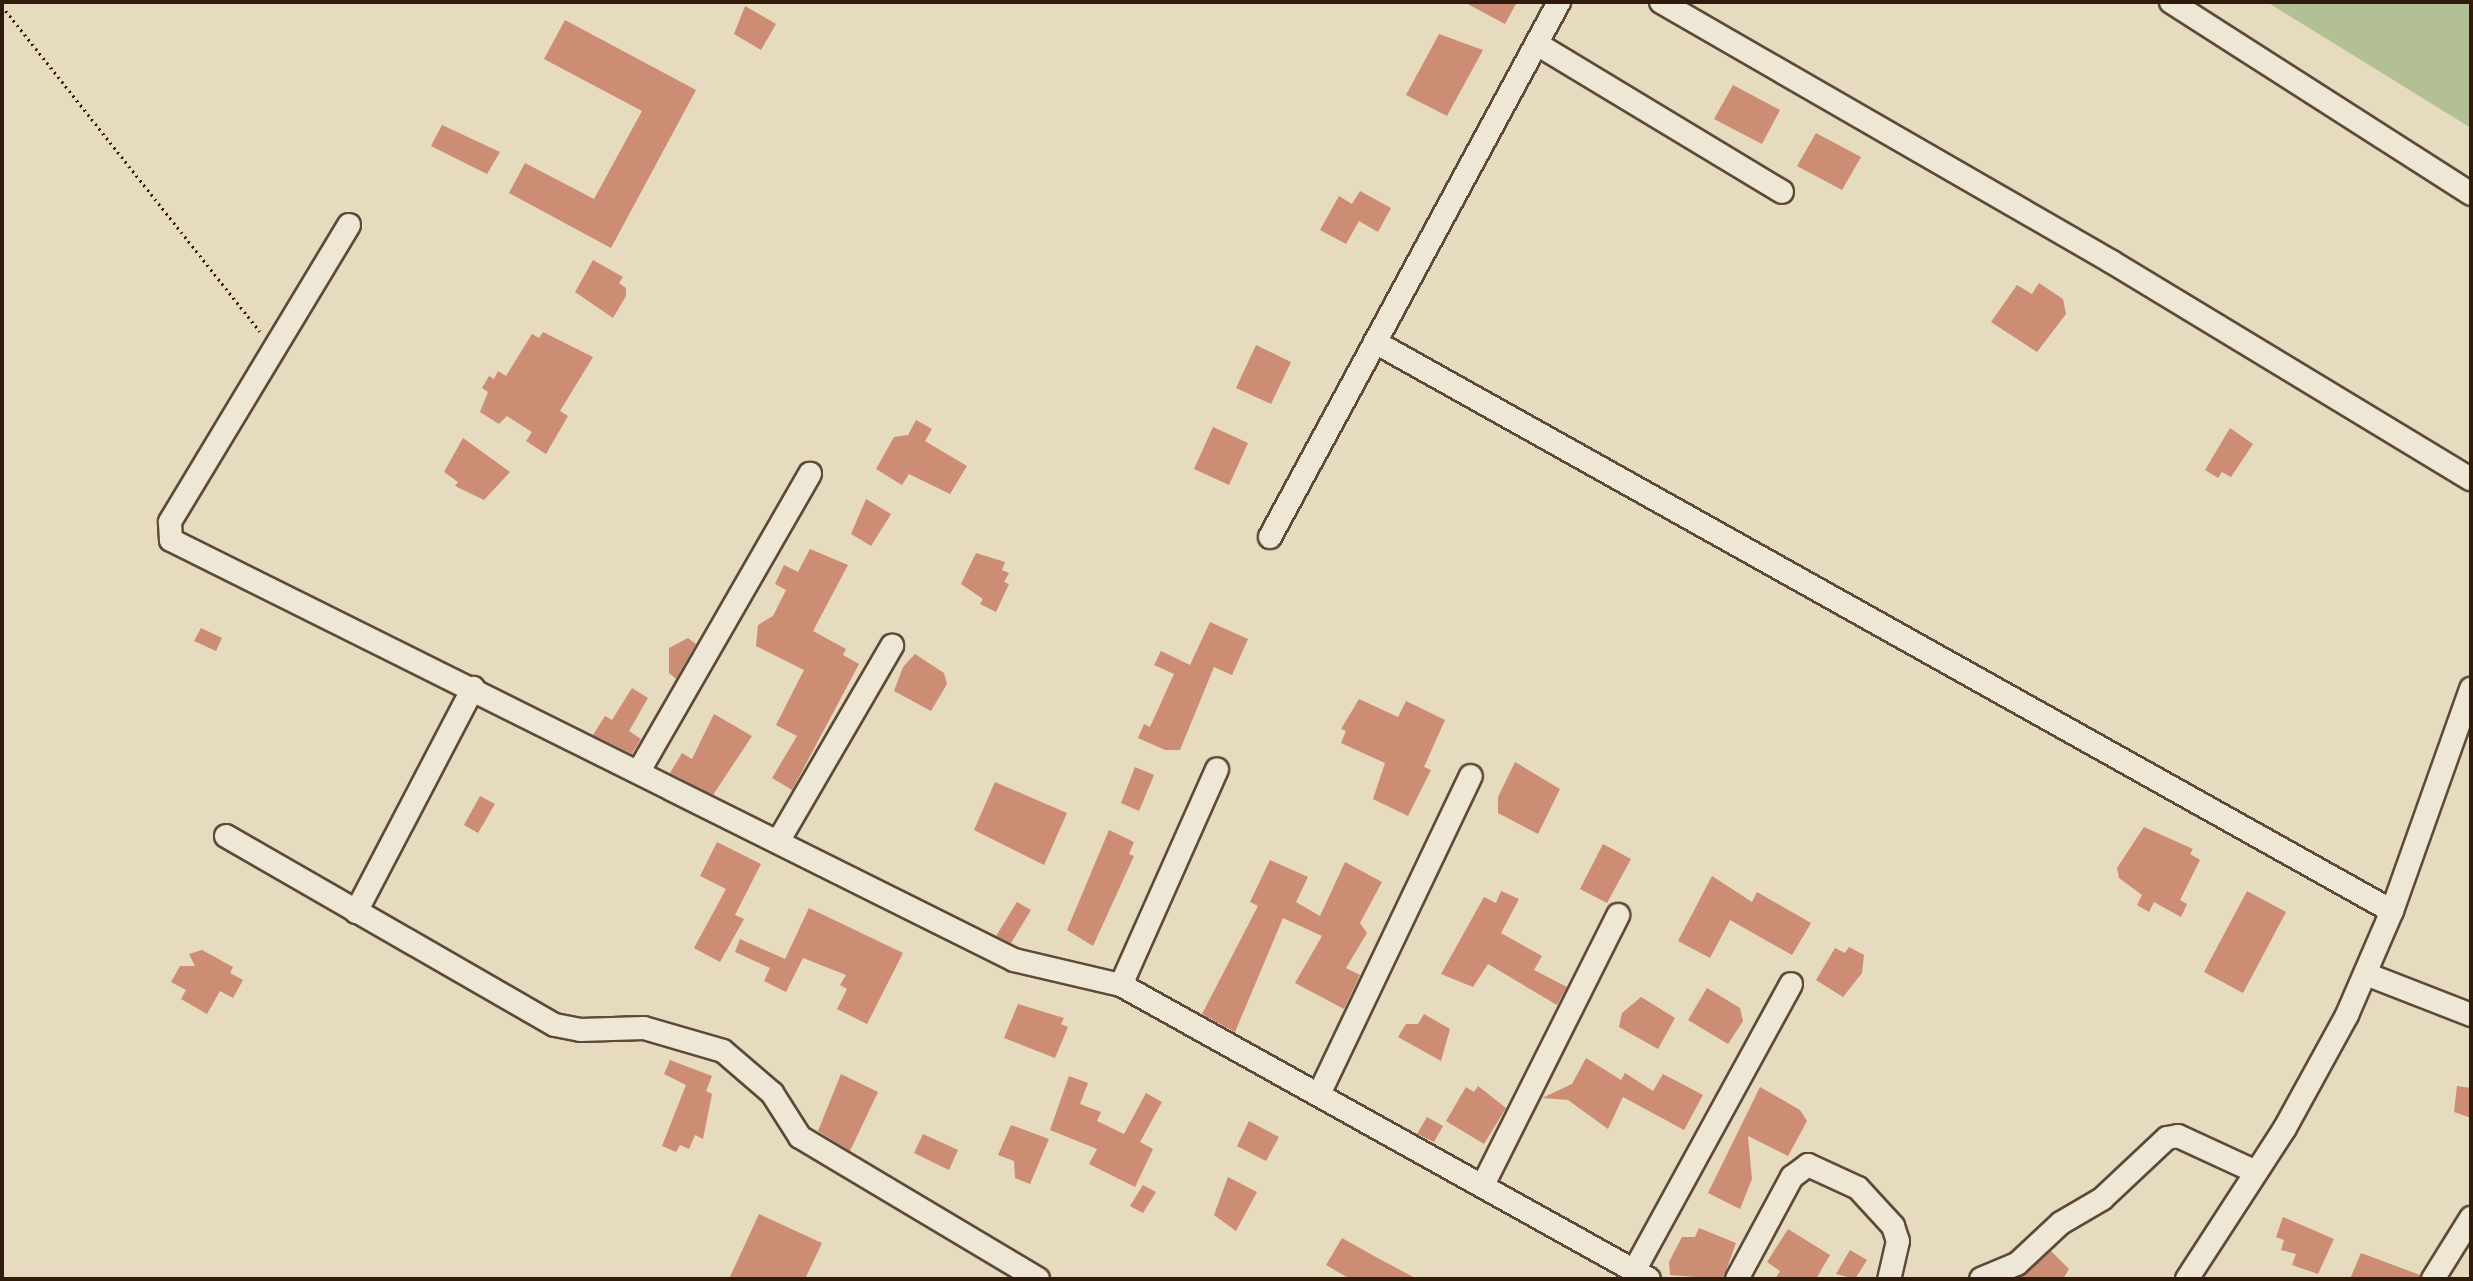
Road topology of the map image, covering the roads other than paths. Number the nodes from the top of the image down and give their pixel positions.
1 (1559, 2) edge
2 (1661, 2) edge
3 (2171, 2) edge
4 (1537, 44) junction
5 (1782, 192) dead end
6 (2471, 194) edge
7 (349, 225) dead end
8 (1375, 342) junction
9 (810, 474) dead end
10 (2471, 479) edge
11 (1270, 537) dead end
12 (892, 646) dead end
13 (473, 688) junction
14 (2471, 689) edge
15 (1217, 769) dead end
16 (639, 771) junction
17 (1471, 776) dead end
18 (226, 836) dead end
19 (779, 840) junction
20 (2392, 911) junction
21 (356, 912) junction
22 (1618, 915) dead end
23 (2366, 974) junction
24 (1791, 984) dead end
25 (1121, 985) junction
26 (2471, 1015) edge
27 (1320, 1092) junction
28 (2256, 1172) junction
29 (1483, 1185) junction
30 (2467, 1232) edge
31 (1642, 1275) edge
32 (1038, 1279) edge
33 (1737, 1279) edge
34 (1889, 1279) edge
35 (1981, 1279) edge
36 (2187, 1279) edge
37 (2433, 1279) edge

1 - 4 street
2 - 10 street
3 - 6 street
4 - 5 street
4 - 8 street
7 - 13 street
8 - 11 street
8 - 20 street
9 - 16 street
12 - 19 street
13 - 16 street
13 - 21 street
14 - 20 street
15 - 25 street
16 - 19 street
17 - 27 street
18 - 21 street
19 - 25 street
20 - 23 street
21 - 32 street
22 - 29 street
23 - 26 street
23 - 28 street
24 - 31 street
25 - 27 street
27 - 29 street
28 - 35 street
28 - 36 street
29 - 31 street
30 - 37 street
33 - 34 street

